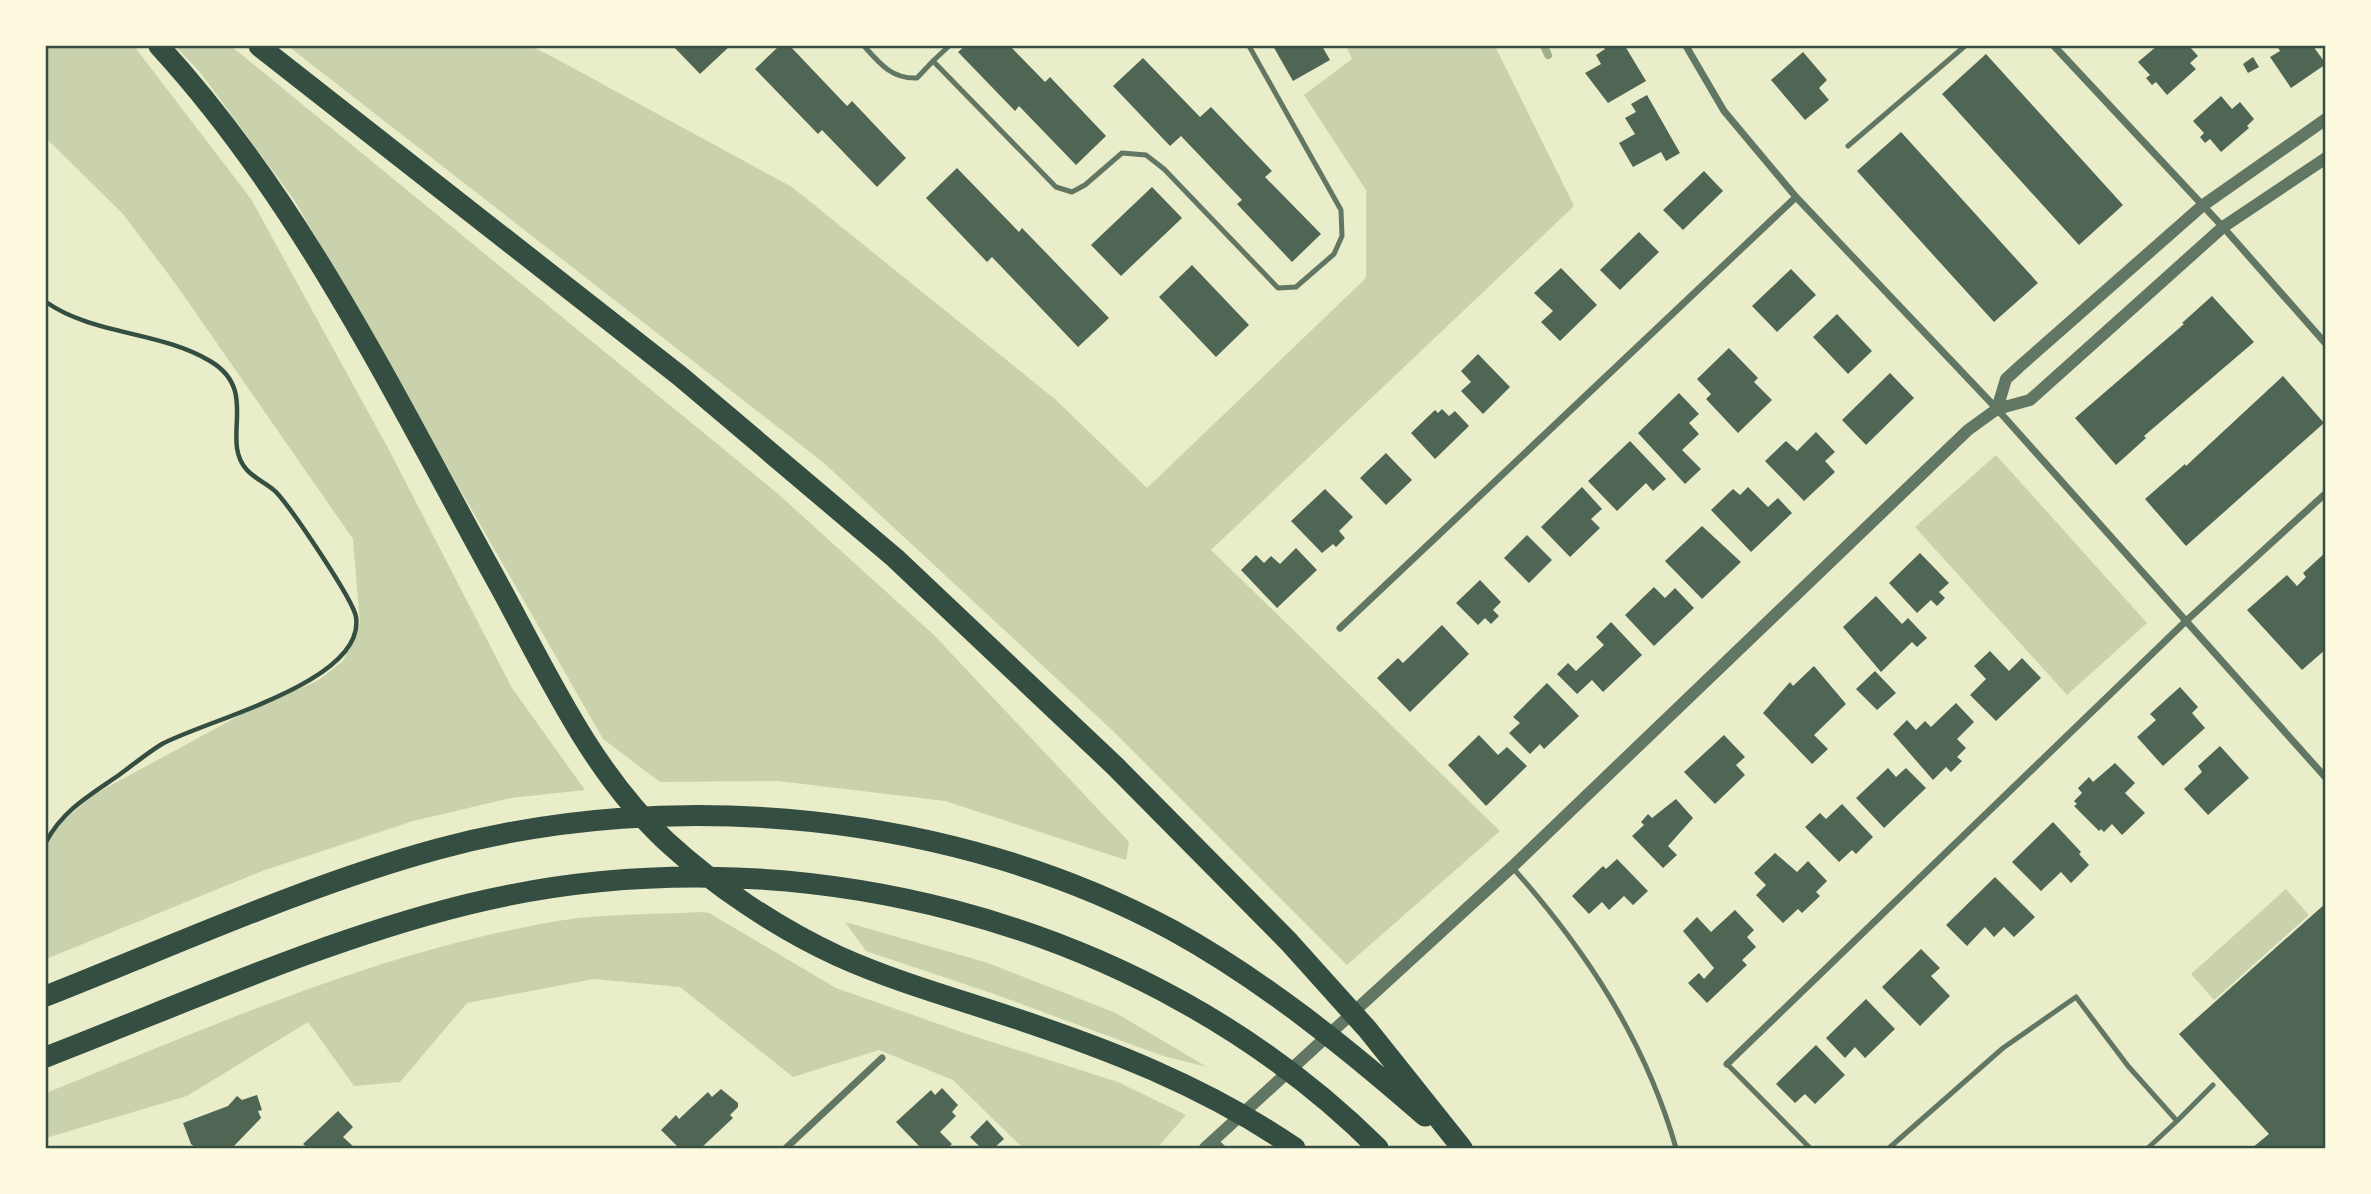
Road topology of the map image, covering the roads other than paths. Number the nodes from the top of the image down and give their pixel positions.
1 (159, 46) edge
2 (259, 46) edge
3 (864, 46) edge
4 (949, 46) edge
5 (1249, 46) edge
6 (1686, 46) edge
7 (1965, 46) edge
8 (2054, 46) edge
9 (933, 61) junction
10 (2326, 119) edge
11 (1848, 146) dead end
12 (2326, 158) edge
13 (1797, 197) junction
14 (2202, 206) junction
15 (2223, 227) junction
16 (2326, 344) edge
17 (1997, 409) junction
18 (2326, 493) edge
19 (2186, 621) junction
20 (1340, 628) dead end
21 (2326, 778) edge
22 (1512, 867) junction
23 (46, 996) edge
24 (46, 1057) edge
25 (882, 1058) dead end
26 (1727, 1064) joint
27 (2213, 1085) dead end
28 (2177, 1121) junction
29 (1288, 1143) edge
30 (1214, 1146) edge
31 (786, 1149) edge
32 (1378, 1149) edge
33 (1461, 1149) edge
34 (1676, 1149) edge
35 (1810, 1149) edge
36 (1889, 1149) edge
37 (2148, 1149) edge

1 - 29 highway
2 - 33 highway
3 - 9 lane
4 - 9 lane
5 - 9 lane
6 - 13 street
7 - 11 lane
8 - 14 street
10 - 14 street
12 - 15 street
13 - 17 street
13 - 20 street
14 - 15 street
14 - 17 street
15 - 16 street
15 - 17 street
17 - 19 street
17 - 22 street
18 - 19 street
19 - 21 street
19 - 26 street
22 - 30 street
22 - 34 lane
23 - 33 highway
24 - 32 highway
25 - 31 street
26 - 35 lane
27 - 28 lane
28 - 36 lane
28 - 37 lane

